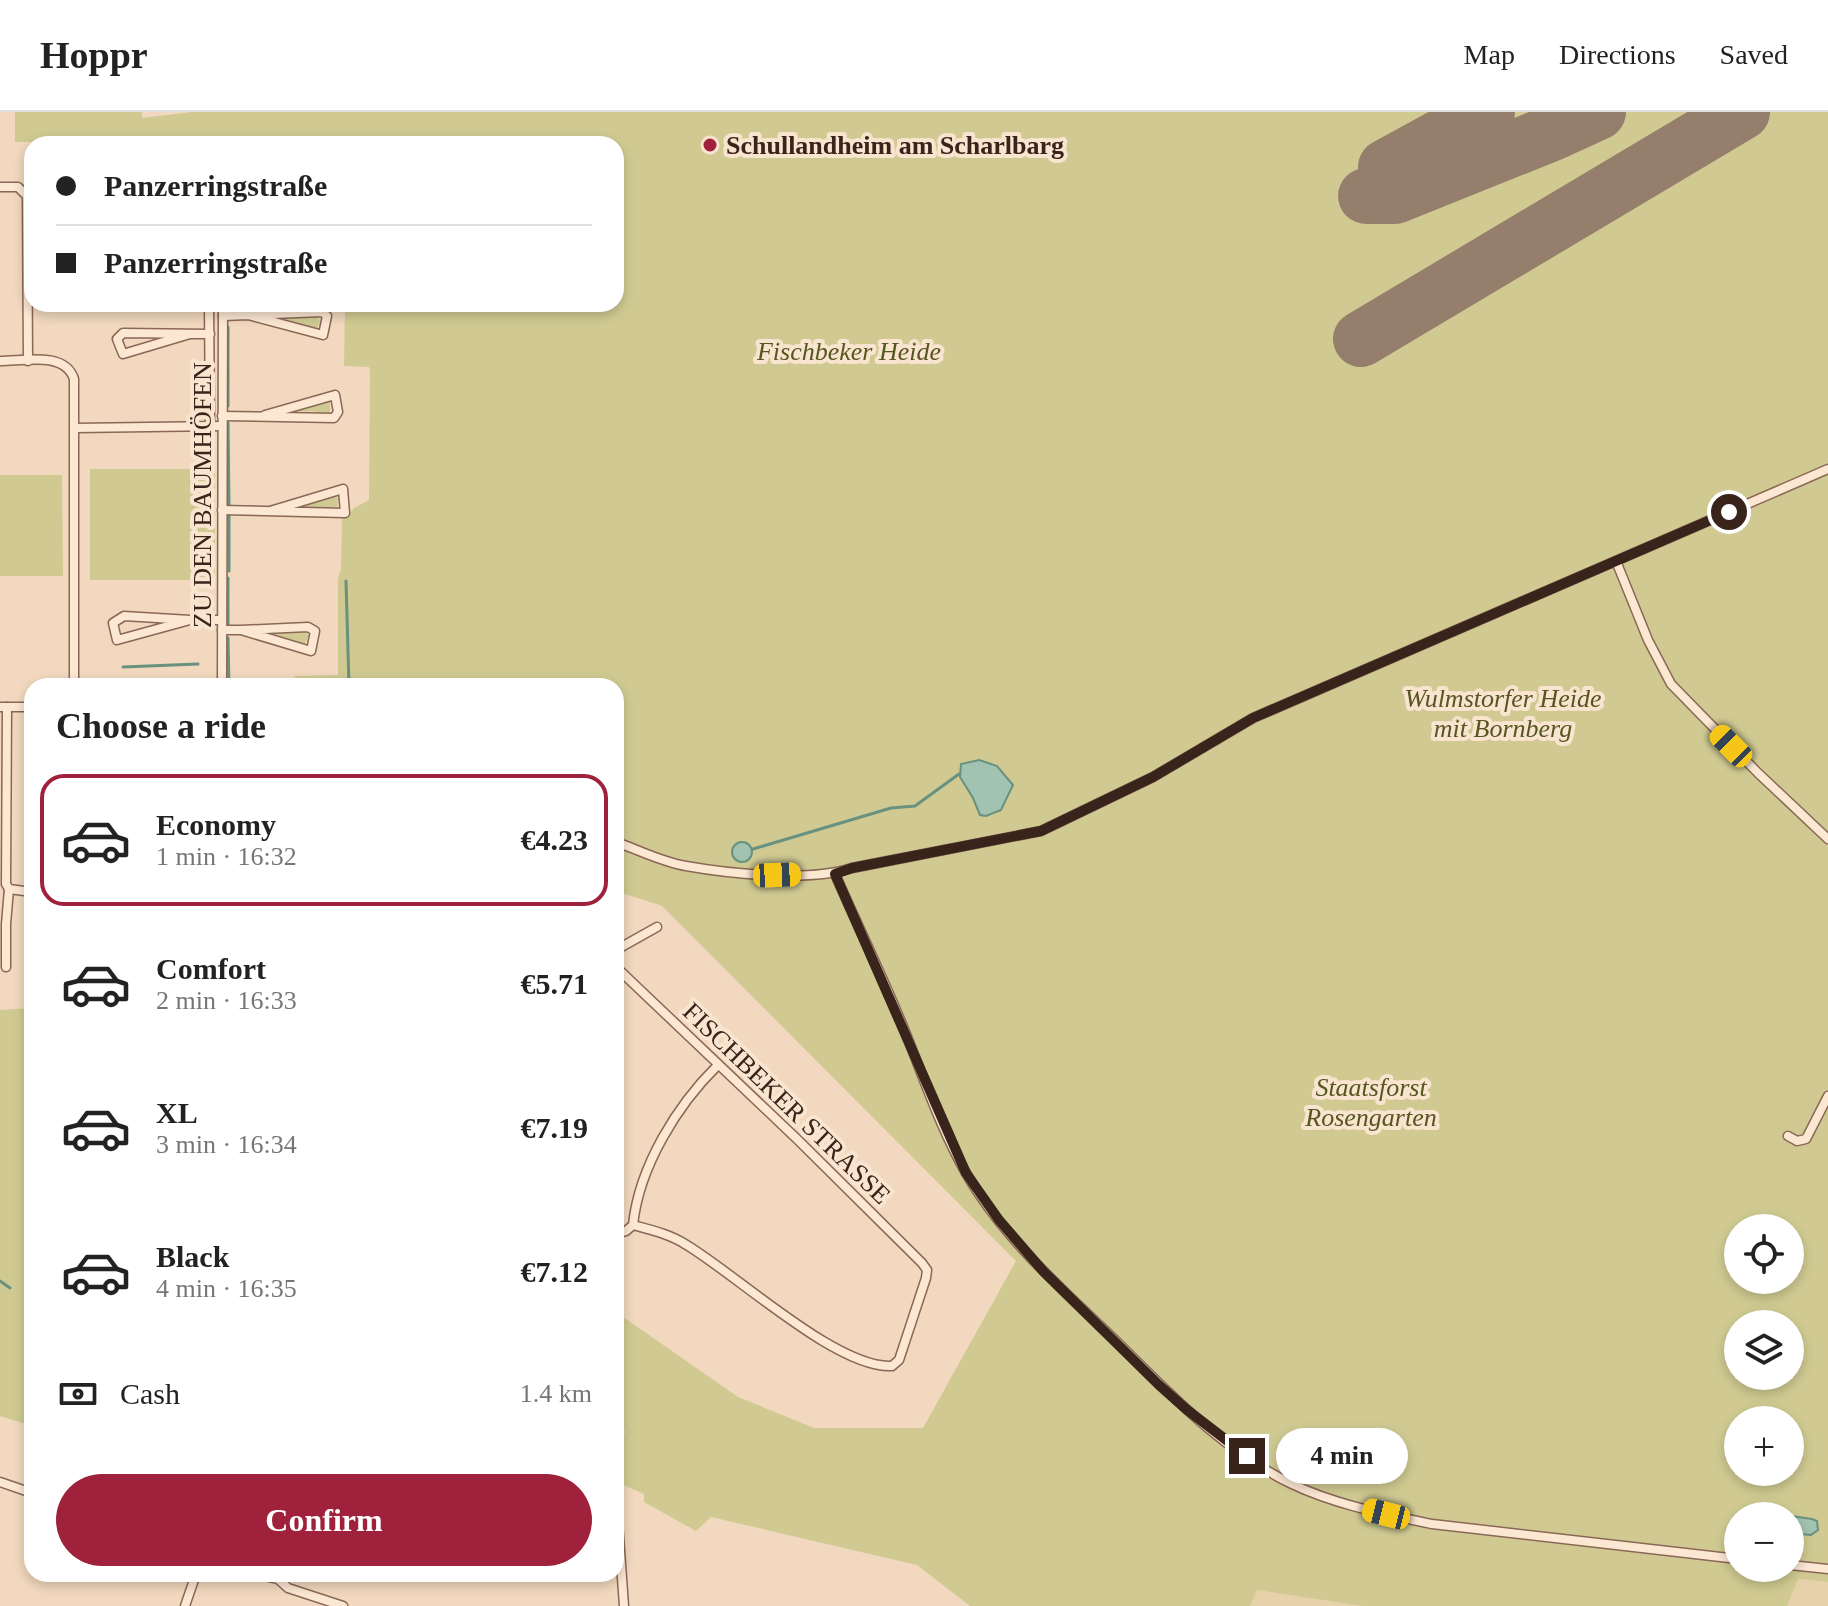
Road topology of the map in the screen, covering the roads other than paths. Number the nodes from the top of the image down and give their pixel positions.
1 (0, 187) edge
2 (24, 193) edge
3 (28, 312) edge
4 (209, 312) edge
5 (223, 312) edge
6 (248, 315) junction
7 (223, 316) junction
8 (190, 334) junction
9 (210, 334) junction
10 (0, 361) edge
11 (28, 361) junction
12 (265, 415) junction
13 (222, 416) junction
14 (210, 426) junction
15 (222, 426) junction
16 (75, 428) junction
17 (1828, 469) edge
18 (222, 510) junction
19 (270, 511) junction
20 (1616, 561) junction
21 (190, 620) junction
22 (222, 625) junction
23 (241, 630) junction
24 (74, 678) edge
25 (222, 678) edge
26 (3, 707) edge
27 (24, 707) edge
28 (1828, 839) edge
29 (624, 845) edge
30 (835, 874) junction
31 (9, 889) junction
32 (24, 891) edge
33 (657, 927) dead end
34 (624, 946) edge
35 (6, 967) dead end
36 (624, 975) edge
37 (718, 1065) junction
38 (1828, 1096) edge
39 (1788, 1136) dead end
40 (633, 1225) junction
41 (624, 1232) edge
42 (0, 1482) edge
43 (24, 1490) edge
44 (1724, 1557) edge
45 (1804, 1566) edge
46 (1828, 1569) edge
47 (193, 1582) edge
48 (284, 1582) edge
49 (621, 1582) edge
50 (185, 1606) edge
51 (343, 1606) edge
52 (624, 1606) edge

1 - 2 street
3 - 11 street
4 - 9 street, ZU DEN BAUMHÖFEN
5 - 7 street, ZU DEN BAUMHÖFEN
6 - 6 street
6 - 7 street
7 - 13 street, ZU DEN BAUMHÖFEN
8 - 8 street
8 - 9 street
9 - 14 street, ZU DEN BAUMHÖFEN
10 - 11 street
11 - 16 street
12 - 12 street
12 - 13 street
13 - 15 street, ZU DEN BAUMHÖFEN
14 - 15 street
14 - 16 street
15 - 18 street, ZU DEN BAUMHÖFEN
16 - 24 street
17 - 20 street
18 - 19 street
18 - 22 street, ZU DEN BAUMHÖFEN
19 - 19 street
20 - 28 street
20 - 30 street
21 - 21 street
21 - 22 street
22 - 23 street
22 - 25 street, ZU DEN BAUMHÖFEN
23 - 23 street
26 - 27 street
26 - 31 street
29 - 30 street
30 - 44 street
31 - 32 street
31 - 35 street
33 - 34 street
36 - 37 street, FISCHBEKER STRASSE
37 - 40 street
37 - 40 street, FISCHBEKER STRASSE
38 - 39 street
40 - 41 street
42 - 43 street
45 - 46 street
47 - 50 street
48 - 51 street
49 - 52 street

